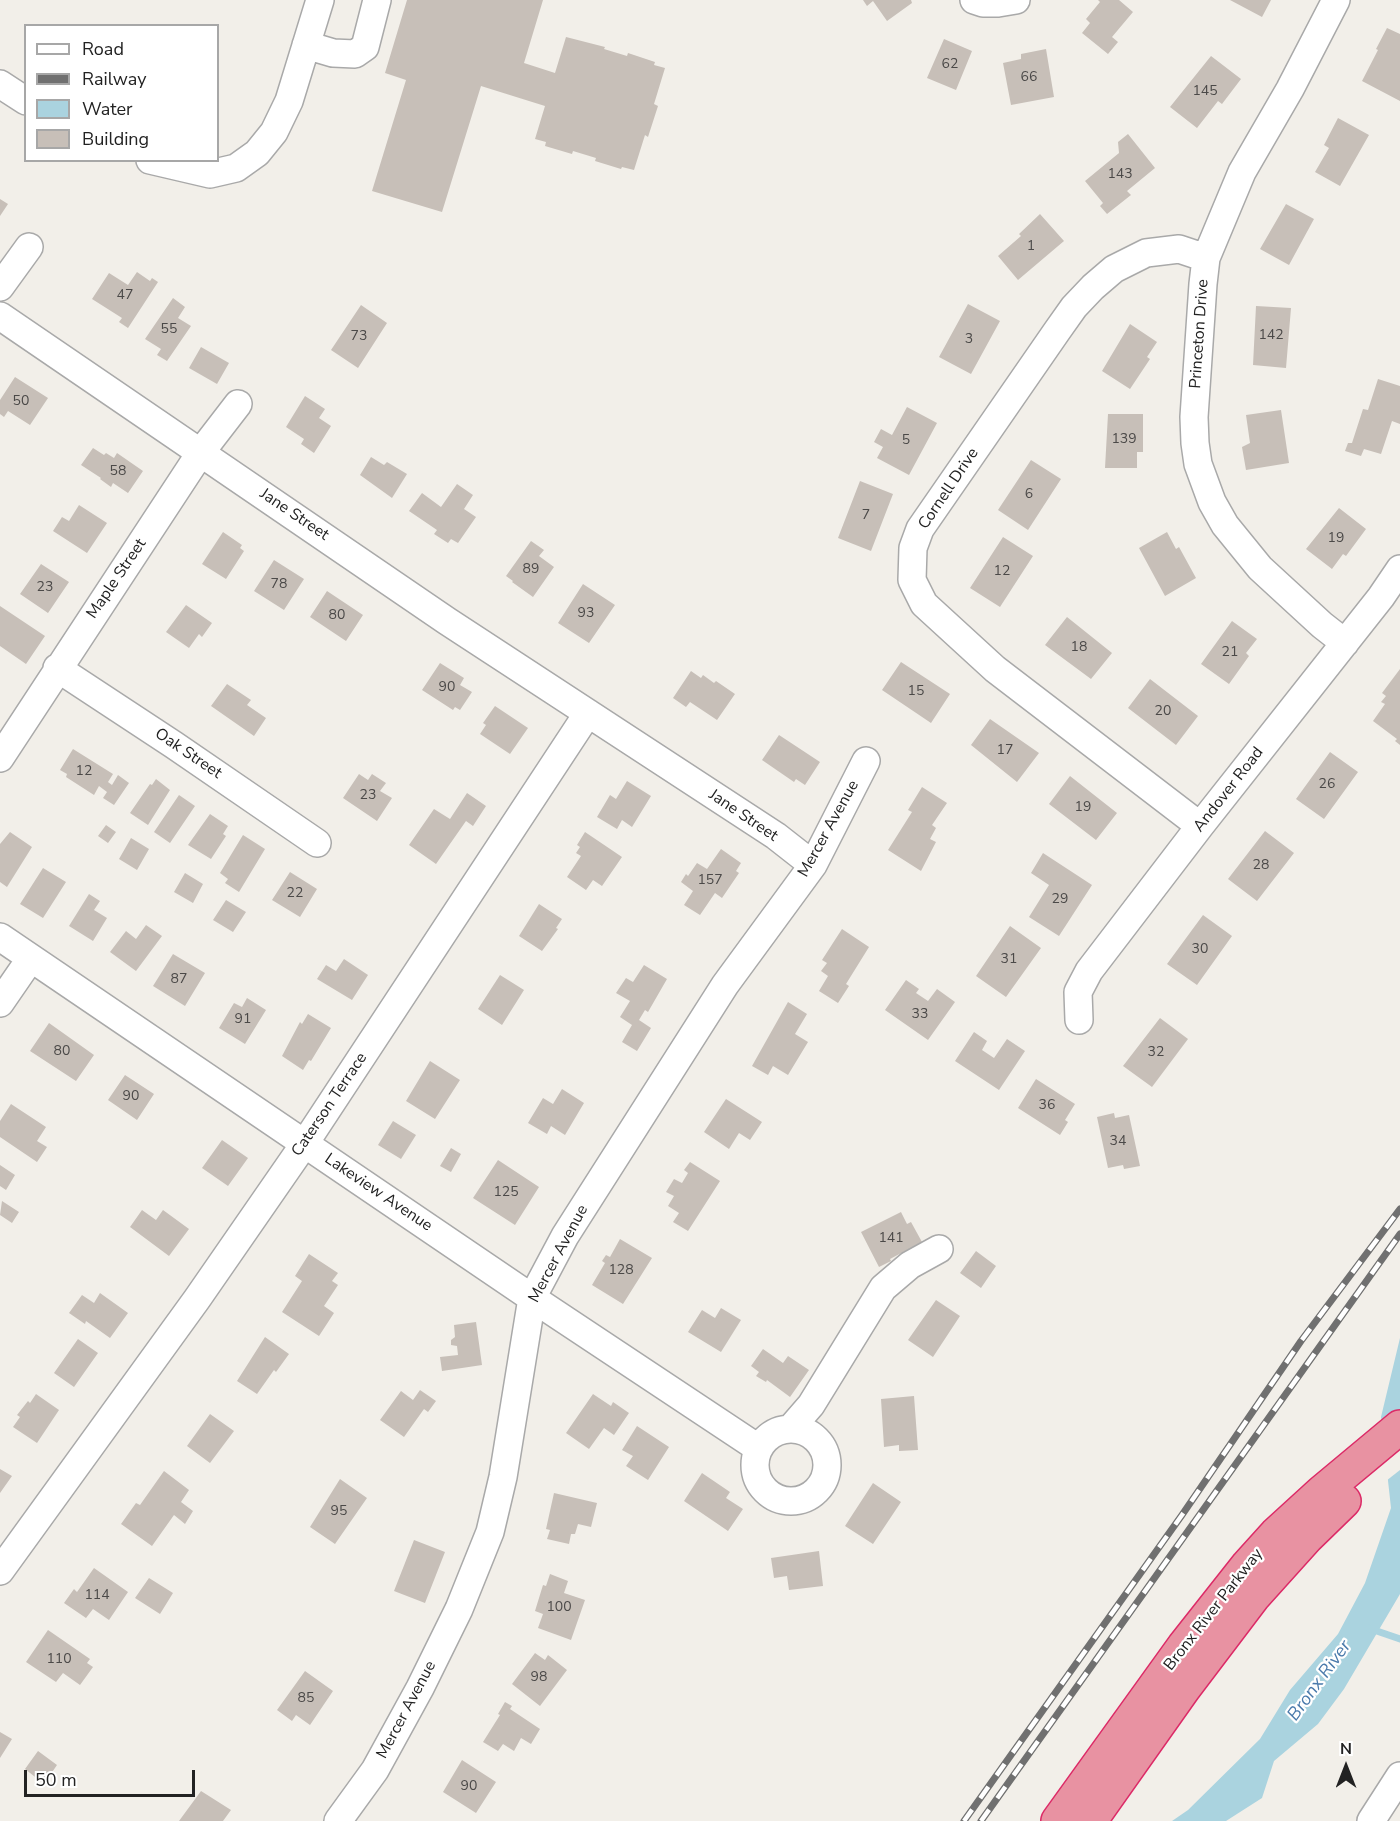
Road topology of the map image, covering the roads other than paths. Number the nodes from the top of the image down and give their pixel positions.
1 (320, 0) edge
2 (377, 0) edge
3 (974, 0) edge
4 (1016, 0) edge
5 (1336, 0) edge
6 (306, 45) junction
7 (0, 84) edge
8 (24, 100) edge
9 (159, 162) edge
10 (29, 247) dead end
11 (1206, 258) junction
12 (0, 287) edge
13 (0, 316) edge
14 (238, 404) dead end
15 (201, 452) junction
16 (1400, 569) edge
17 (1345, 643) junction
18 (57, 668) junction
19 (588, 713) junction
20 (0, 758) edge
21 (866, 761) dead end
22 (1200, 826) junction
23 (316, 843) dead end
24 (813, 865) junction
25 (0, 937) edge
26 (31, 958) junction
27 (0, 1003) edge
28 (1079, 1020) dead end
29 (305, 1143) junction
30 (939, 1249) dead end
31 (532, 1298) junction
32 (791, 1428) junction
33 (758, 1448) junction
34 (1391, 1448) edge
35 (0, 1570) edge
36 (1400, 1776) edge
37 (338, 1821) edge
38 (1058, 1821) edge
39 (1090, 1821) edge
40 (1371, 1821) edge

1 - 6 street
2 - 6 street
3 - 4 street
5 - 11 street, Princeton Drive
6 - 9 street
7 - 8 street
10 - 12 street
11 - 17 street, Princeton Drive
11 - 22 street, Cornell Drive
13 - 15 street, Jane Street
14 - 15 street, Maple Street
15 - 18 street, Maple Street
15 - 19 street, Jane Street
16 - 17 street, Andover Road
17 - 22 street, Andover Road
18 - 20 street, Maple Street
18 - 23 street, Oak Street
19 - 24 street, Jane Street
19 - 29 street, Caterson Terrace
21 - 24 street, Mercer Avenue
22 - 28 street, Andover Road
24 - 31 street, Mercer Avenue
25 - 26 street, Lakeview Avenue
26 - 27 street
26 - 29 street, Lakeview Avenue
29 - 31 street, Lakeview Avenue
29 - 35 street, Caterson Terrace
30 - 32 street
31 - 33 street, Lakeview Avenue
31 - 37 street, Mercer Avenue
32 - 33 street
32 - 33 street
34 - 38 highway, Bronx River Parkway
34 - 39 highway, Bronx River Parkway
36 - 40 street

